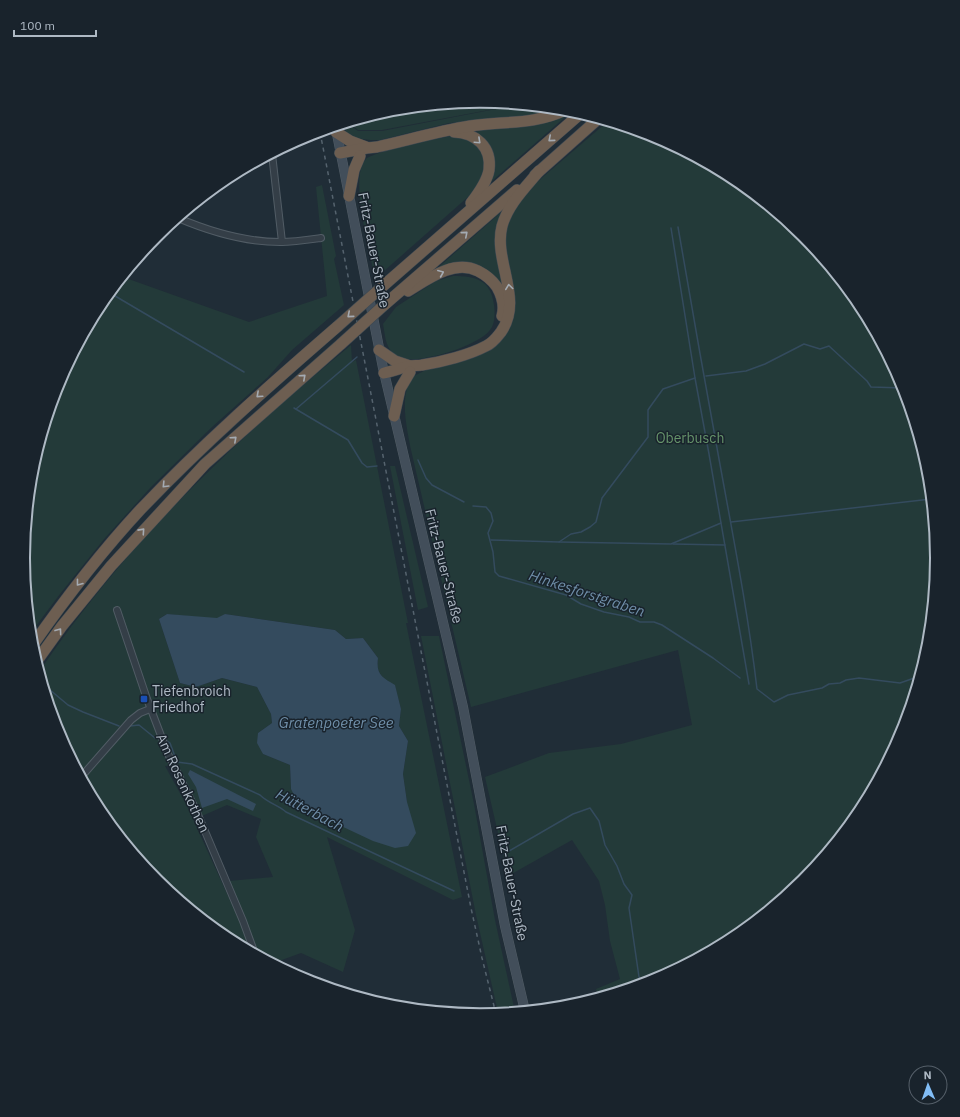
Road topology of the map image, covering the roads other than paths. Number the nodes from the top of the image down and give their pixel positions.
1 (554, 115) edge
2 (575, 119) edge
3 (593, 123) edge
4 (338, 131) edge
5 (336, 132) edge
6 (442, 132) junction
7 (368, 150) junction
8 (341, 156) junction
9 (273, 160) edge
10 (539, 171) junction
11 (349, 196) junction
12 (460, 218) junction
13 (183, 220) edge
14 (320, 238) dead end
15 (282, 242) junction
16 (383, 306) junction
17 (379, 350) junction
18 (474, 351) junction
19 (414, 368) junction
20 (385, 376) junction
21 (394, 416) junction
22 (117, 610) dead end
23 (38, 638) edge
24 (41, 655) edge
25 (150, 709) junction
26 (84, 773) edge
27 (252, 946) edge
28 (524, 1007) edge

1 - 6 highway
2 -> 12 highway
3 - 10 highway
4 - 7 highway
5 - 8 main road, Fritz-Bauer-Straße
6 - 7 highway
6 -> 12 highway
7 - 8 highway
7 - 11 highway
8 - 11 main road, Fritz-Bauer-Straße
9 - 15 street
16 -> 10 highway
18 -> 10 highway
11 - 17 main road, Fritz-Bauer-Straße
12 -> 23 highway, bridge
13 - 15 street
14 - 15 street
16 -> 18 highway
24 -> 16 highway, bridge
17 - 19 highway
17 - 20 main road, Fritz-Bauer-Straße
18 - 19 highway
19 - 20 highway
19 - 21 highway
20 - 21 main road, Fritz-Bauer-Straße
21 - 28 main road, Fritz-Bauer-Straße
22 - 25 street, Am Rosenkothen
25 - 26 street
25 - 27 street, Am Rosenkothen

